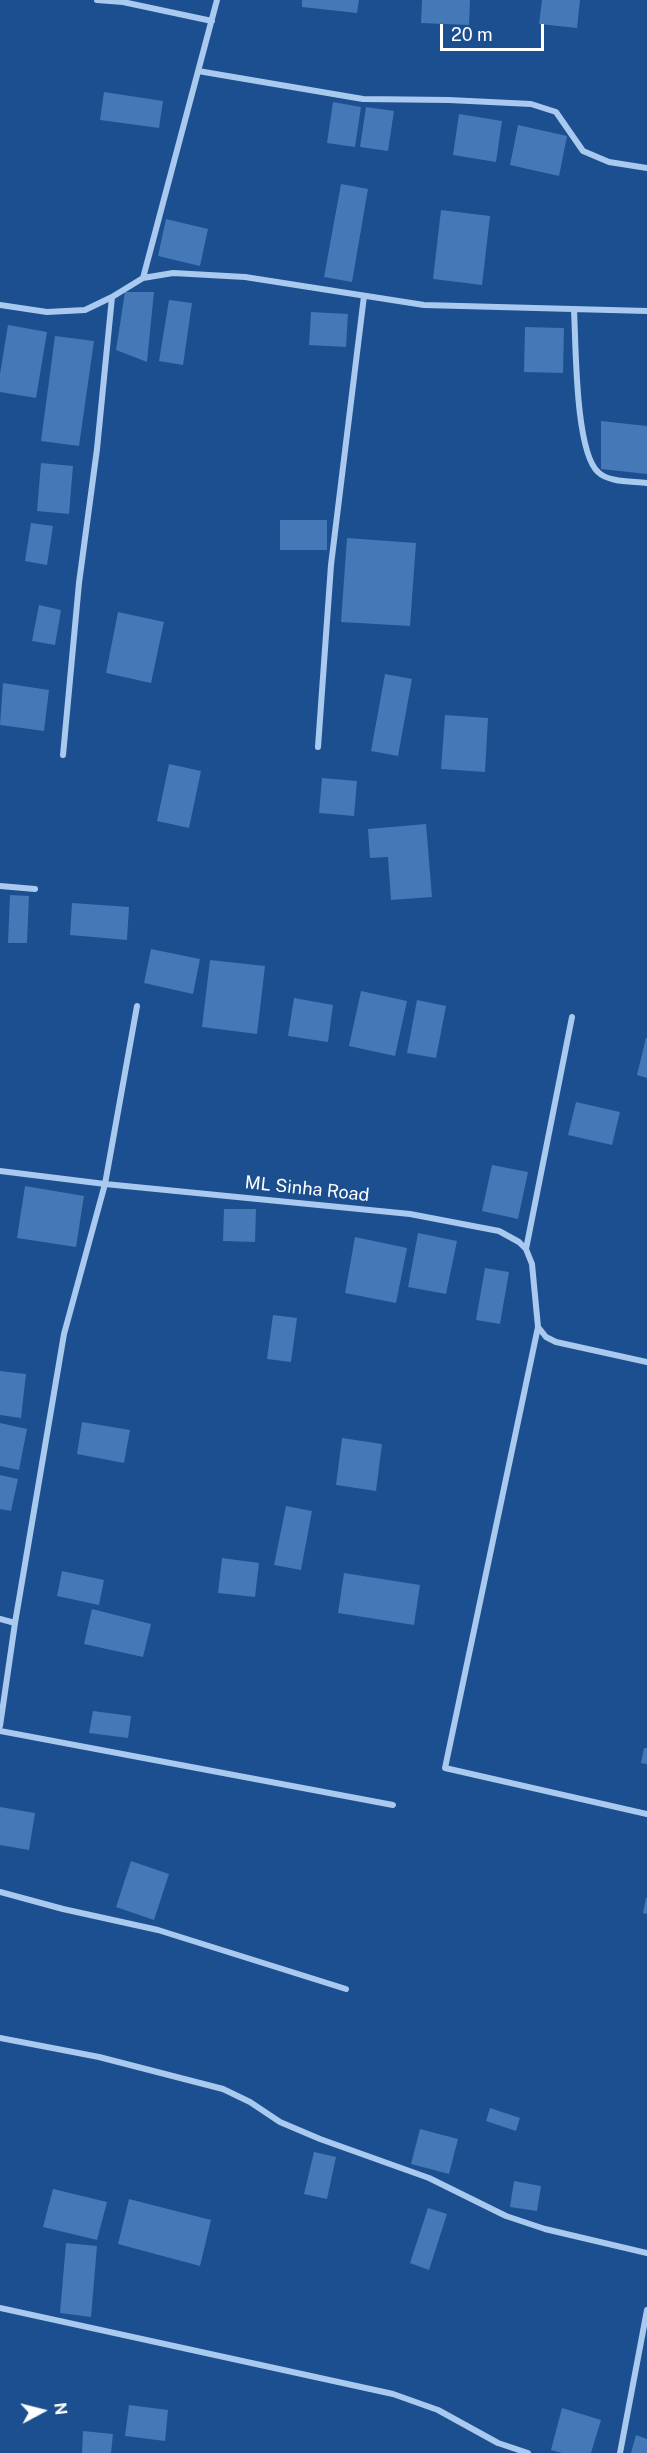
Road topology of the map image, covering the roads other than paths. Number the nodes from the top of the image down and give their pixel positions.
1 (98, 0) edge
2 (217, 0) edge
3 (212, 21) junction
4 (198, 70) junction
5 (647, 168) edge
6 (143, 278) junction
7 (364, 296) junction
8 (112, 297) junction
9 (0, 305) edge
10 (574, 310) junction
11 (647, 311) edge
12 (647, 483) edge
13 (318, 747) dead end
14 (63, 755) dead end
15 (0, 886) edge
16 (35, 889) dead end
17 (136, 1006) dead end
18 (572, 1017) dead end
19 (0, 1170) edge
20 (105, 1184) junction
21 (526, 1250) junction
22 (538, 1328) junction
23 (647, 1362) edge
24 (0, 1619) edge
25 (15, 1623) junction
26 (0, 1726) edge
27 (0, 1731) edge
28 (393, 1805) dead end
29 (647, 1814) edge
30 (0, 1892) edge
31 (346, 1989) dead end
32 (0, 2038) edge
33 (647, 2253) edge
34 (0, 2308) edge
35 (647, 2310) edge
36 (528, 2453) edge
37 (620, 2453) edge

1 - 3 street
2 - 3 street
3 - 4 street
4 - 5 street
4 - 6 street
6 - 7 street
6 - 8 street
7 - 10 street
7 - 13 street
8 - 9 street
8 - 14 street
10 - 11 street
10 - 12 street
15 - 16 street
17 - 20 street
18 - 21 street
19 - 20 street, ML Sinha Road
20 - 21 street, ML Sinha Road
20 - 25 street
21 - 22 street
22 - 23 street
22 - 29 street
24 - 25 street
25 - 26 street
27 - 28 street
30 - 31 street
32 - 33 street
34 - 36 street
35 - 37 street

